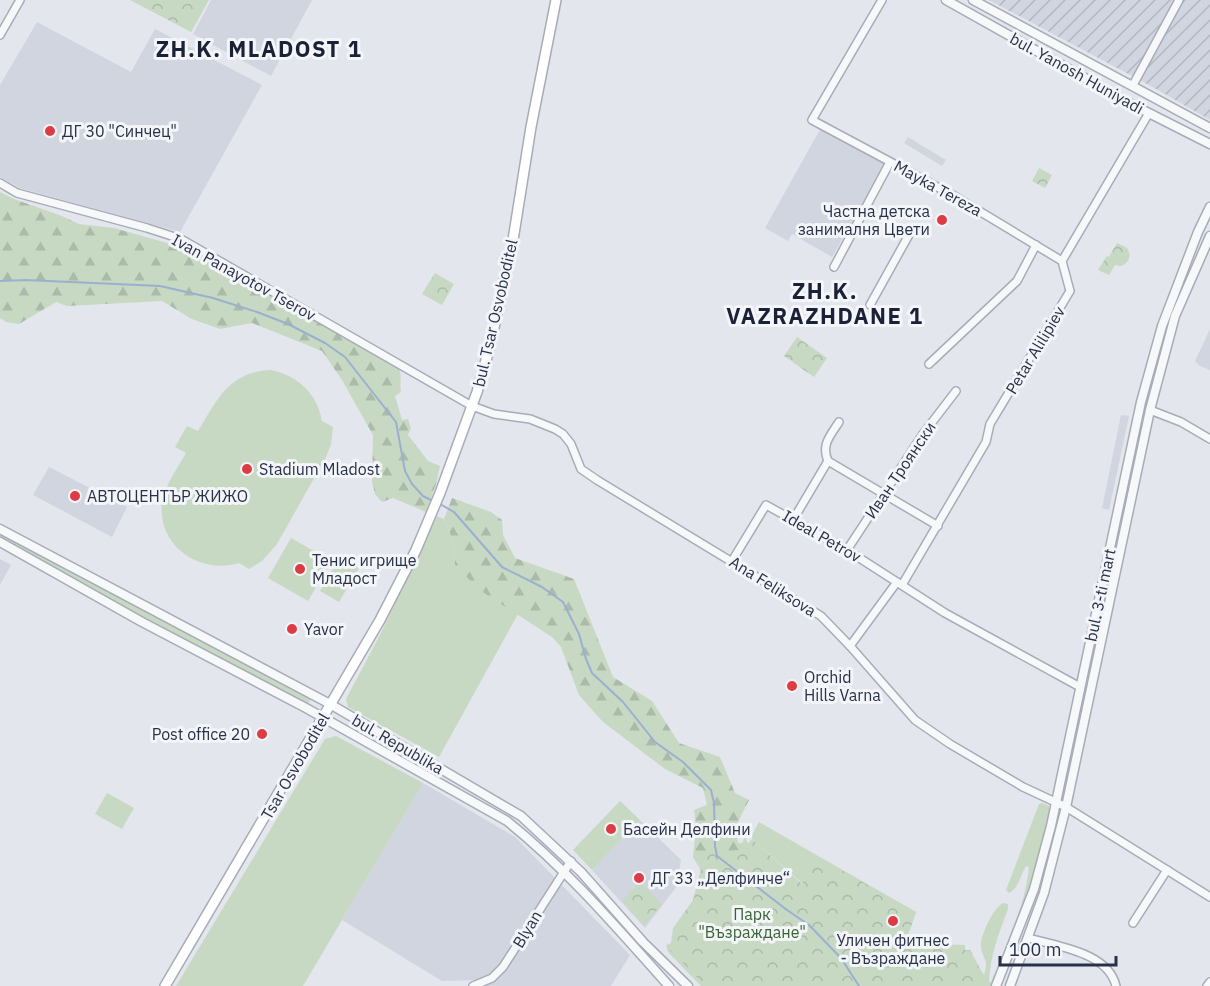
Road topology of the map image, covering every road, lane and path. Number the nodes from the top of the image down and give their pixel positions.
1 (21, 0) edge
2 (556, 0) edge
3 (882, 0) edge
4 (946, 0) edge
5 (973, 0) edge
6 (1179, 0) edge
7 (0, 36) edge
8 (1133, 85) junction
9 (1149, 113) junction
10 (1210, 128) edge
11 (1210, 144) edge
12 (890, 162) junction
13 (0, 183) edge
14 (1210, 207) edge
15 (910, 233) dead end
16 (1210, 236) edge
17 (1036, 246) junction
18 (1062, 261) junction
19 (834, 267) dead end
20 (870, 305) dead end
21 (929, 364) dead end
22 (956, 391) dead end
23 (472, 406) junction
24 (1150, 410) junction
25 (839, 422) dead end
26 (1210, 439) edge
27 (828, 461) junction
28 (885, 494) junction
29 (793, 520) junction
30 (938, 526) junction
31 (0, 529) edge
32 (0, 542) edge
33 (847, 550) junction
34 (732, 561) junction
35 (900, 583) junction
36 (850, 646) junction
37 (1080, 687) junction
38 (330, 704) junction
39 (322, 717) junction
40 (1056, 803) junction
41 (1066, 807) junction
42 (571, 861) junction
43 (1167, 870) junction
44 (563, 872) junction
45 (1210, 897) edge
46 (1132, 923) dead end
47 (1029, 938) junction
48 (1210, 982) edge
49 (165, 986) edge
50 (473, 986) edge
51 (669, 986) edge
52 (688, 986) edge
53 (996, 986) edge
54 (1010, 986) edge
55 (1116, 986) edge
56 (1207, 986) edge

1 - 7 street
2 - 23 main road, bul. Tsar Osvoboditel
3 - 12 street, Mayka Tereza
4 - 9 street, bul. Yanosh Huniyadi
5 - 8 street, bul. Yanosh Huniyadi
6 - 8 street
8 - 10 street, bul. Yanosh Huniyadi
9 - 11 street, bul. Yanosh Huniyadi
9 - 18 street
12 - 17 street, Mayka Tereza
12 - 19 street
13 - 23 street, Ivan Panayotov Tserov
14 - 37 street, bul. 3-ti mart
15 - 20 street
16 - 24 street, bul. 3-ti mart
17 - 18 street, Mayka Tereza
17 - 21 street
18 - 30 street, Petar Alilipiev
22 - 28 street, Иван Троянски
23 - 34 street, Ana Feliksova
23 - 38 main road, bul. Tsar Osvoboditel
24 - 26 street
24 - 41 street, bul. 3-ti mart
25 - 27 street
27 - 28 street
27 - 29 street
28 - 30 street
28 - 33 street, Иван Троянски
29 - 33 street, Ideal Petrov
29 - 34 street, Ideal Petrov
30 - 35 street, Petar Alilipiev
31 - 38 street, bul. Republika
32 - 39 street, bul. Republika
33 - 35 street, Ideal Petrov
34 - 36 street, Ana Feliksova
35 - 36 street, Petar Alilipiev
35 - 37 street, Ideal Petrov
36 - 40 street, Ana Feliksova
37 - 40 street, bul. 3-ti mart
38 - 39 main road, Tsar Osvoboditel
38 - 42 street, bul. Republika
39 - 44 street, bul. Republika
39 - 49 main road, Tsar Osvoboditel
40 - 41 street, Ana Feliksova
40 - 53 street, bul. 3-ti mart
41 - 43 street, Ana Feliksova
41 - 47 street, bul. 3-ti mart
42 - 44 street, Blyan
42 - 52 street, bul. Republika
43 - 45 street, Ana Feliksova
43 - 46 street
44 - 50 street, Blyan
44 - 51 street, bul. Republika
47 - 54 street, bul. 3-ti mart
47 - 55 street
48 - 56 street

